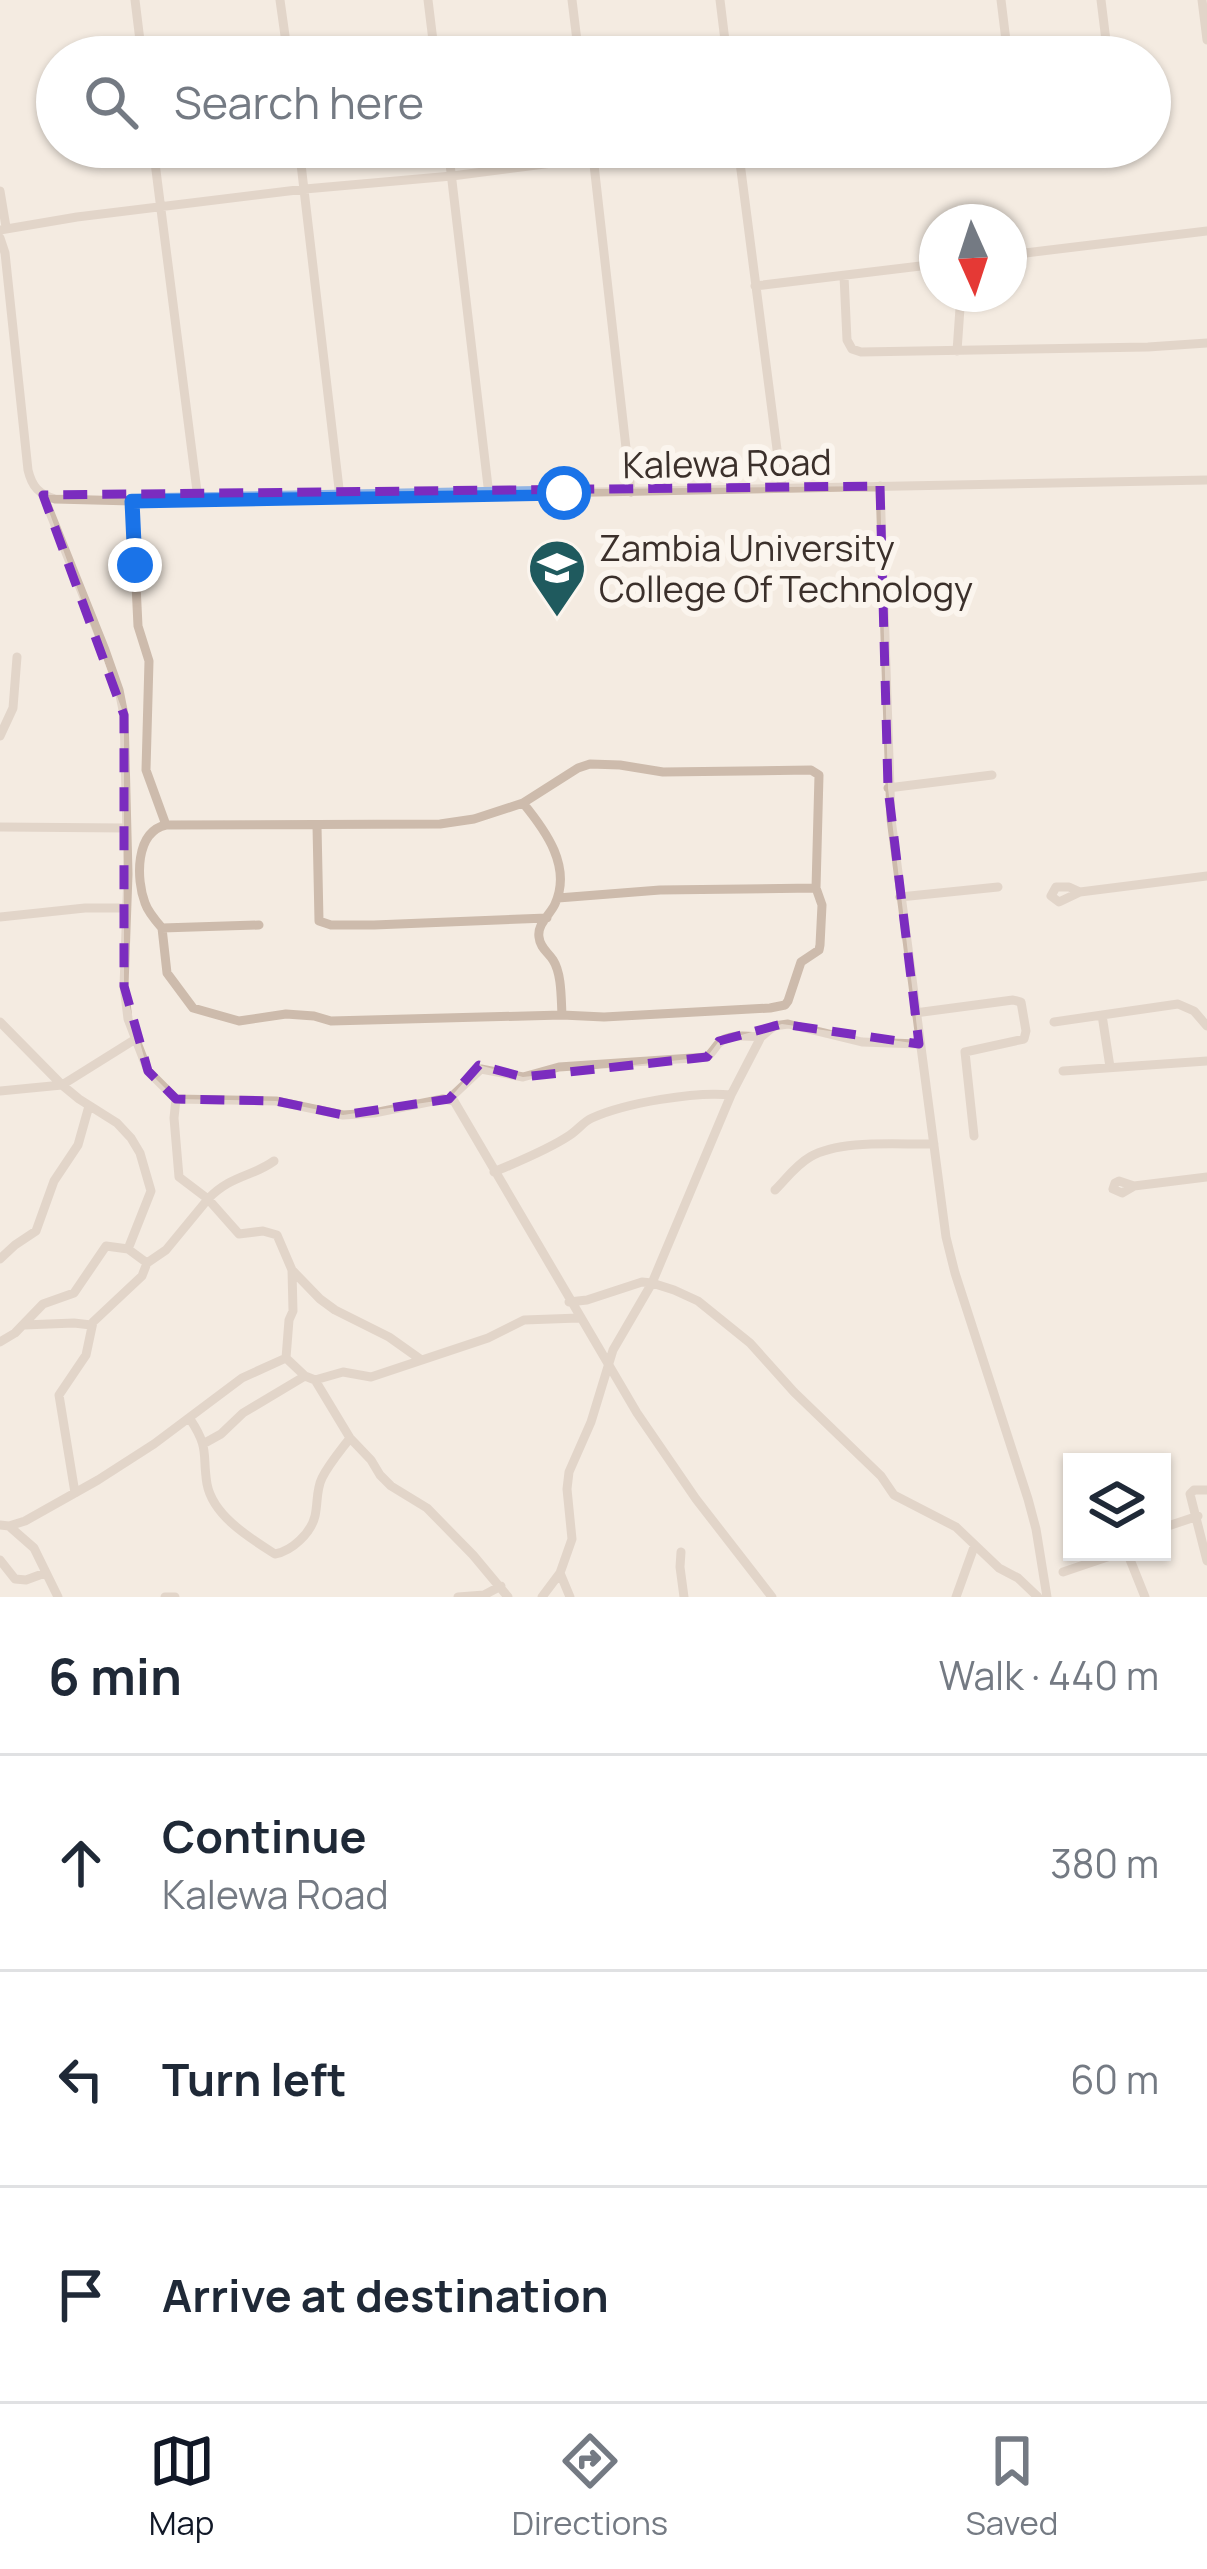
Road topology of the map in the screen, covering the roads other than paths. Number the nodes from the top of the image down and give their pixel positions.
1 (135, 0) edge
2 (280, 0) edge
3 (428, 0) edge
4 (572, 0) edge
5 (720, 0) edge
6 (1001, 0) edge
7 (1101, 0) edge
8 (1202, 0) edge
9 (1206, 32) edge
10 (139, 36) edge
11 (285, 36) edge
12 (432, 36) edge
13 (577, 36) edge
14 (724, 36) edge
15 (1005, 36) edge
16 (1105, 36) edge
17 (156, 168) edge
18 (302, 168) edge
19 (451, 168) edge
20 (499, 168) edge
21 (594, 168) edge
22 (741, 168) edge
23 (452, 176) junction
24 (304, 189) junction
25 (0, 191) edge
26 (161, 208) junction
27 (1207, 231) edge
28 (2, 232) edge
29 (1027, 254) edge
30 (919, 266) edge
31 (844, 276) junction
32 (755, 286) junction
33 (960, 312) edge
34 (1207, 343) edge
35 (957, 351) junction
36 (1207, 480) edge
37 (880, 486) junction
38 (782, 488) junction
39 (39, 492) junction
40 (631, 492) junction
41 (489, 494) junction
42 (340, 497) junction
43 (198, 499) junction
44 (132, 501) junction
45 (16, 657) dead end
46 (0, 736) edge
47 (992, 775) dead end
48 (888, 788) junction
49 (523, 803) junction
50 (166, 825) junction
51 (316, 826) junction
52 (0, 827) edge
53 (126, 828) junction
54 (1207, 876) edge
55 (998, 887) dead end
56 (816, 888) junction
57 (1080, 892) dead end
58 (900, 897) junction
59 (558, 898) junction
60 (126, 908) junction
61 (0, 917) edge
62 (547, 918) junction
63 (259, 925) dead end
64 (162, 928) junction
65 (915, 1013) junction
66 (562, 1015) junction
67 (1102, 1015) junction
68 (0, 1022) edge
69 (1054, 1022) dead end
70 (1207, 1026) edge
71 (761, 1037) junction
72 (134, 1040) junction
73 (919, 1044) junction
74 (1207, 1061) edge
75 (1110, 1067) junction
76 (1063, 1071) dead end
77 (62, 1085) junction
78 (0, 1091) edge
79 (730, 1095) junction
80 (176, 1099) junction
81 (449, 1099) junction
82 (88, 1106) junction
83 (974, 1136) dead end
84 (934, 1144) junction
85 (274, 1161) dead end
86 (494, 1172) junction
87 (1207, 1177) edge
88 (1134, 1186) dead end
89 (775, 1190) dead end
90 (208, 1199) junction
91 (128, 1249) junction
92 (0, 1259) edge
93 (147, 1263) junction
94 (292, 1270) junction
95 (652, 1282) junction
96 (569, 1302) junction
97 (579, 1318) junction
98 (23, 1325) junction
99 (91, 1325) junction
100 (0, 1342) edge
101 (286, 1358) junction
102 (420, 1359) junction
103 (607, 1366) junction
104 (310, 1378) junction
105 (190, 1419) junction
106 (350, 1438) junction
107 (203, 1444) junction
108 (1207, 1490) edge
109 (74, 1493) junction
110 (1198, 1516) junction
111 (1171, 1525) edge
112 (5, 1526) edge
113 (974, 1546) junction
114 (681, 1552) dead end
115 (0, 1560) edge
116 (1097, 1561) edge
117 (1128, 1561) edge
118 (1207, 1561) edge
119 (1063, 1572) dead end
120 (45, 1573) junction
121 (560, 1573) junction
122 (501, 1586) junction
123 (1046, 1596) edge
124 (58, 1597) edge
125 (165, 1597) edge
126 (175, 1597) edge
127 (458, 1597) edge
128 (508, 1597) edge
129 (542, 1597) edge
130 (570, 1597) edge
131 (684, 1597) edge
132 (772, 1597) edge
133 (956, 1597) edge
134 (1144, 1597) edge

1 - 10 street
2 - 11 street
3 - 12 street
4 - 13 street
5 - 14 street
6 - 15 street
7 - 16 street
8 - 9 street
17 - 26 street
18 - 24 street
19 - 23 street
20 - 23 street
21 - 40 street
22 - 32 street
23 - 24 street
23 - 41 street
24 - 26 street
24 - 42 street
25 - 28 street
26 - 28 street
26 - 43 street
27 - 29 street
28 - 39 street
30 - 31 street
31 - 32 street
31 - 35 street
32 - 38 street
33 - 35 street
34 - 35 street
36 - 37 street, Kalewa Road
37 - 38 street, Kalewa Road
37 - 48 street
38 - 40 street, Kalewa Road
39 - 44 street, Kalewa Road
39 - 53 street
40 - 41 street, Kalewa Road
41 - 42 street, Kalewa Road
42 - 43 street, Kalewa Road
43 - 44 street, Kalewa Road
44 - 50 street
45 - 46 street
47 - 48 street
48 - 58 street
49 - 51 street
49 - 56 street
49 - 59 street
50 - 51 street
50 - 64 street
51 - 62 street
52 - 53 street
53 - 60 street
54 - 57 street
55 - 58 street
56 - 59 street
56 - 66 street
58 - 65 street
59 - 62 street
60 - 61 street
60 - 72 street
62 - 66 street
63 - 64 street
64 - 66 street
65 - 73 street
65 - 83 street
67 - 69 street
67 - 70 street
67 - 75 street
68 - 77 street
71 - 73 street
71 - 79 street
71 - 81 street
72 - 77 street
72 - 80 street
73 - 84 street
74 - 75 street
75 - 76 street
77 - 78 street
77 - 82 street
79 - 86 street
79 - 95 street
80 - 81 street
80 - 90 street
81 - 86 street
82 - 91 street
82 - 92 street
84 - 89 street
84 - 123 street
85 - 90 street
86 - 96 street
87 - 88 street
90 - 93 street
90 - 94 street
91 - 93 street
91 - 98 street
93 - 99 street
94 - 101 street
94 - 102 street
95 - 96 street
95 - 103 street
95 - 113 street
96 - 97 street
97 - 102 street
97 - 103 street
98 - 99 street
98 - 100 street
99 - 109 street
101 - 104 street
101 - 105 street
102 - 104 street
103 - 121 street
103 - 132 street
104 - 106 street
104 - 107 street
105 - 107 street
105 - 109 street
106 - 107 street
106 - 122 street
108 - 110 street
109 - 112 street
110 - 111 street
110 - 118 street
112 - 120 street
113 - 123 street
113 - 133 street
114 - 131 street
115 - 120 street
116 - 119 street
117 - 134 street
120 - 124 street
121 - 129 street
121 - 130 street
122 - 127 street
122 - 128 street
125 - 126 street

